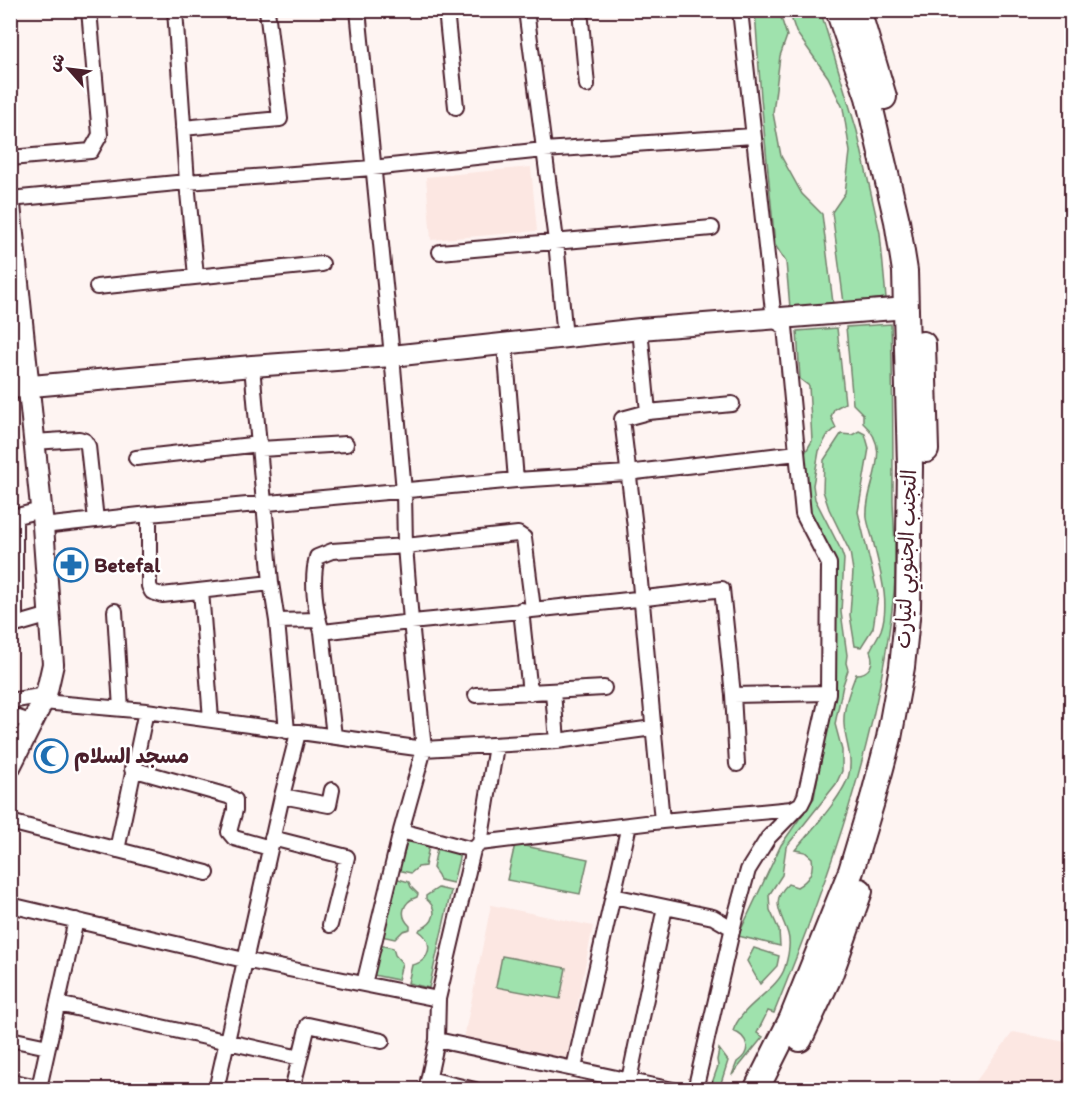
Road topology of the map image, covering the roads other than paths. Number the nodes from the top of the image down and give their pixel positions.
1 (89, 10) edge
2 (175, 10) edge
3 (267, 10) edge
4 (358, 10) edge
5 (447, 10) edge
6 (526, 10) edge
7 (580, 10) edge
8 (740, 10) edge
9 (838, 10) edge
10 (858, 10) edge
11 (587, 85) dead end
12 (456, 107) dead end
13 (183, 128) junction
14 (753, 136) junction
15 (544, 150) junction
16 (10, 158) edge
17 (372, 168) junction
18 (187, 182) junction
19 (10, 199) edge
20 (11, 215) edge
21 (712, 228) dead end
22 (556, 241) junction
23 (440, 252) dead end
24 (322, 264) dead end
25 (196, 276) junction
26 (97, 287) dead end
27 (15, 290) edge
28 (907, 308) junction
29 (774, 320) junction
30 (640, 329) junction
31 (17, 332) edge
32 (565, 338) junction
33 (506, 345) junction
34 (392, 356) junction
35 (252, 366) junction
36 (20, 387) edge
37 (732, 404) dead end
38 (648, 412) junction
39 (34, 442) junction
40 (346, 444) dead end
41 (260, 446) junction
42 (797, 453) junction
43 (136, 458) dead end
44 (627, 473) junction
45 (516, 480) junction
46 (404, 491) junction
47 (265, 504) junction
48 (149, 514) junction
49 (42, 518) junction
50 (96, 520) junction
51 (405, 546) junction
52 (271, 583) junction
53 (201, 591) junction
54 (641, 599) junction
55 (527, 609) junction
56 (115, 611) dead end
57 (50, 615) junction
58 (277, 621) junction
59 (411, 621) junction
60 (320, 626) junction
61 (11, 627) edge
62 (604, 688) dead end
63 (553, 692) junction
64 (530, 693) junction
65 (828, 693) junction
66 (476, 695) dead end
67 (733, 695) junction
68 (44, 698) junction
69 (10, 701) edge
70 (121, 709) junction
71 (146, 711) junction
72 (10, 715) edge
73 (211, 719) junction
74 (33, 723) junction
75 (653, 728) junction
76 (293, 732) junction
77 (334, 736) junction
78 (557, 741) junction
79 (496, 746) junction
80 (424, 749) junction
81 (737, 764) dead end
82 (10, 767) edge
83 (132, 769) junction
84 (332, 790) dead end
85 (282, 796) junction
86 (801, 804) junction
87 (662, 821) junction
88 (10, 822) edge
89 (629, 825) junction
90 (401, 831) junction
91 (271, 843) junction
92 (476, 846) junction
93 (117, 850) junction
94 (207, 873) dead end
95 (613, 896) junction
96 (10, 905) edge
97 (665, 907) junction
98 (76, 920) junction
99 (330, 925) dead end
100 (732, 928) junction
101 (244, 960) junction
102 (364, 984) junction
103 (438, 999) junction
104 (58, 1004) junction
105 (10, 1039) edge
106 (438, 1040) junction
107 (228, 1041) junction
108 (382, 1041) dead end
109 (48, 1047) junction
110 (300, 1058) junction
111 (574, 1068) junction
112 (629, 1080) junction
113 (10, 1081) edge
114 (428, 1084) edge
115 (43, 1088) edge
116 (216, 1089) edge
117 (292, 1089) edge
118 (475, 1089) edge
119 (673, 1089) edge
120 (695, 1089) edge
121 (756, 1089) edge
122 (774, 1089) edge

1 - 16 street
2 - 13 street
3 - 13 street
4 - 17 street
5 - 12 street
6 - 15 street
7 - 11 street
8 - 14 street
9 - 28 highway, التجنب الجنوبي لتيارت
10 - 122 highway, التجنب الجنوبي لتيارت
13 - 18 street
14 - 15 street
14 - 29 street
15 - 17 street
15 - 22 street
17 - 18 street
17 - 34 street
18 - 19 street
18 - 25 street
20 - 27 street
21 - 22 street
22 - 23 street
22 - 32 street
24 - 25 street
25 - 26 street
27 - 31 street
28 - 29 street
28 - 121 highway, التجنب الجنوبي لتيارت
29 - 30 street
29 - 42 street
30 - 32 street
30 - 38 street
31 - 36 street
32 - 33 street
33 - 34 street
33 - 45 street
34 - 35 street
34 - 46 street
35 - 36 street
35 - 41 street
36 - 39 street
37 - 38 street
38 - 44 street
39 - 49 street
39 - 50 street
40 - 41 street
41 - 43 street
41 - 47 street
42 - 44 street
42 - 65 street
44 - 45 street
44 - 54 street
45 - 46 street
46 - 47 street
46 - 51 street
47 - 48 street
47 - 52 street
48 - 50 street
48 - 53 street
49 - 50 street
49 - 57 street
49 - 61 street
51 - 55 street
51 - 59 street
51 - 60 street
52 - 53 street
52 - 58 street
53 - 73 street
54 - 55 street
54 - 67 street
54 - 75 street
55 - 59 street
55 - 64 street
56 - 70 street
57 - 61 street
57 - 68 street
58 - 60 street
58 - 76 street
59 - 60 street
59 - 80 street
60 - 77 street
62 - 63 street
63 - 64 street
63 - 78 street
64 - 66 street
65 - 67 street
65 - 86 street
67 - 81 street
68 - 69 street
68 - 70 street
68 - 74 street
70 - 71 street
71 - 73 street
71 - 83 street
72 - 74 street
73 - 76 street
74 - 82 street
75 - 78 street
75 - 87 street
76 - 77 street
76 - 85 street
77 - 80 street
78 - 79 street
79 - 80 street
79 - 92 street
80 - 90 street
83 - 91 street
83 - 93 street
84 - 85 street
85 - 91 street
86 - 87 street
86 - 100 street
87 - 89 street
88 - 93 street
89 - 92 street
89 - 95 street
90 - 92 street
90 - 102 street
91 - 99 street
91 - 101 street
92 - 103 street
93 - 94 street
95 - 97 street
95 - 111 street
96 - 98 street
97 - 100 street
97 - 112 street
98 - 101 street
98 - 104 street
100 - 120 street
101 - 102 street
101 - 107 street
102 - 103 street
103 - 106 street
104 - 107 street
104 - 109 street
105 - 109 street
106 - 111 street
106 - 114 street
107 - 110 street
107 - 116 street
108 - 110 street
109 - 115 street
110 - 117 street
111 - 112 street
112 - 119 street
113 - 115 street
114 - 118 street

